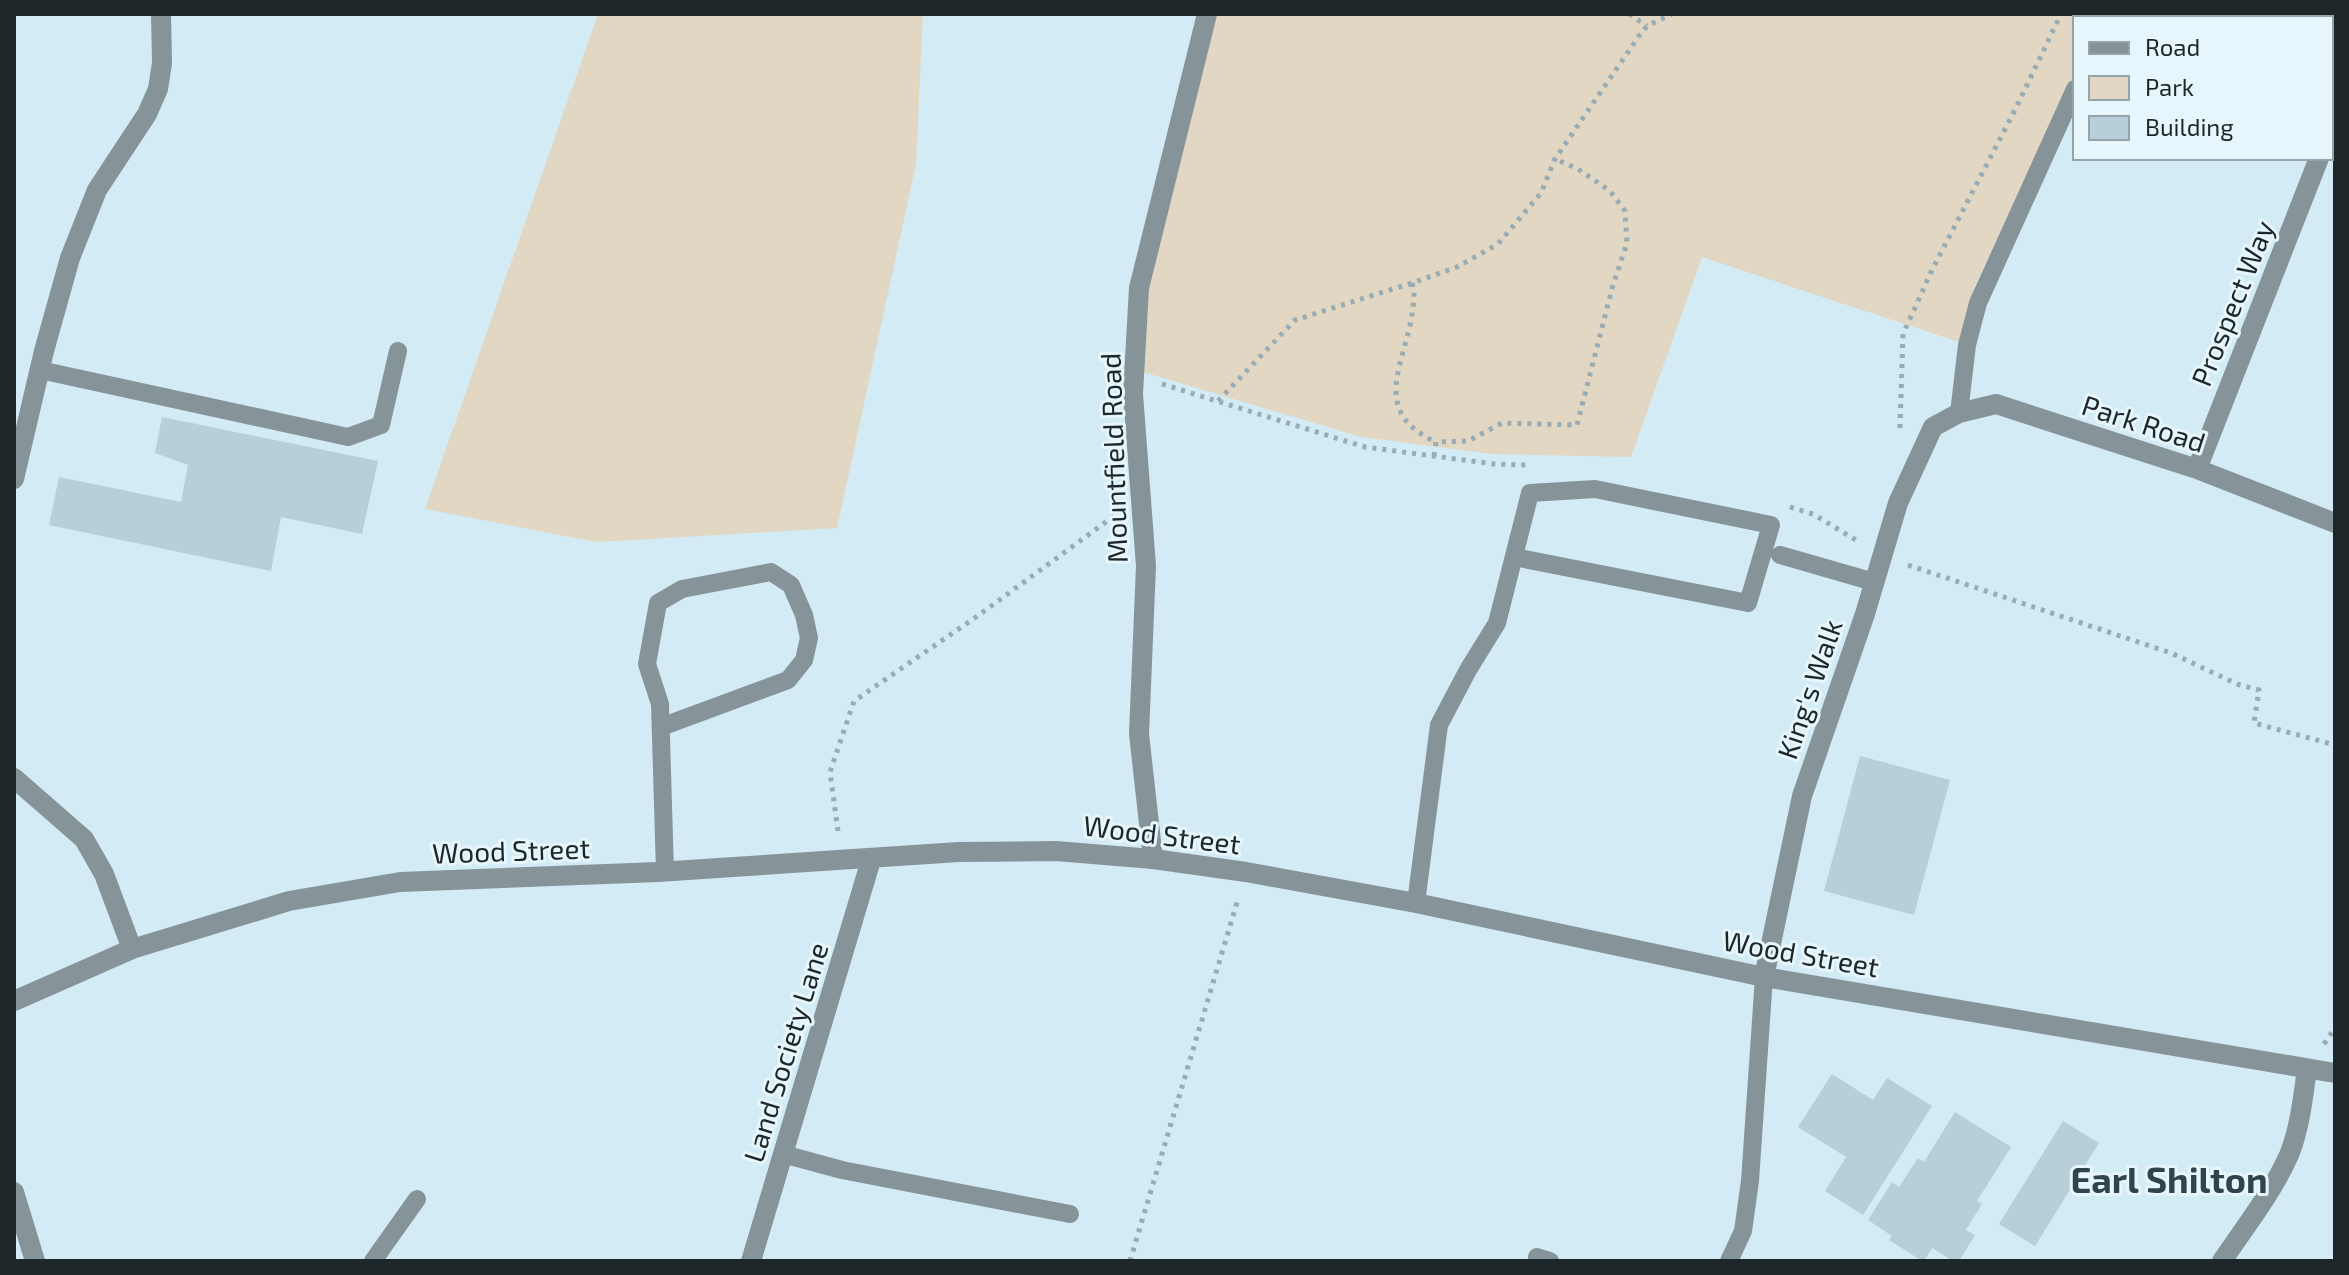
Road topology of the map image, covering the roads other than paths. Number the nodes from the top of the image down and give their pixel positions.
1 (161, 14) edge
2 (1207, 14) edge
3 (2073, 93) edge
4 (2318, 160) edge
5 (398, 351) dead end
6 (40, 370) junction
7 (1959, 413) junction
8 (1933, 427) joint
9 (2197, 469) junction
10 (14, 479) edge
11 (2335, 523) edge
12 (1780, 555) dead end
13 (1514, 557) junction
14 (1874, 582) junction
15 (661, 727) junction
16 (14, 778) edge
17 (1153, 859) junction
18 (871, 860) junction
19 (665, 872) junction
20 (1416, 903) junction
21 (132, 949) junction
22 (1764, 977) junction
23 (14, 1001) edge
24 (2307, 1069) junction
25 (2335, 1073) edge
26 (783, 1154) junction
27 (14, 1192) edge
28 (417, 1199) dead end
29 (1070, 1214) dead end
30 (35, 1261) edge
31 (373, 1261) edge
32 (751, 1261) edge
33 (1729, 1261) edge
34 (2222, 1261) edge

1 - 6 street
2 - 17 street, Mountfield Road
3 - 7 lane
4 - 9 street, Prospect Way
5 - 6 lane
6 - 10 street
7 - 8 street, Park Road
7 - 9 street, Park Road
8 - 14 street, King's Walk
9 - 11 street, Park Road
12 - 14 lane
13 - 13 lane
13 - 20 lane
14 - 22 street, King's Walk
15 - 15 lane
15 - 19 lane
16 - 21 street
17 - 18 street, Wood Street
17 - 20 street, Wood Street
18 - 19 street, Wood Street
18 - 26 street, Land Society Lane
19 - 21 street, Wood Street
20 - 22 street, Wood Street
21 - 23 street, Wood Street
22 - 24 street, Wood Street
22 - 33 lane
24 - 25 street, Wood Street
24 - 34 street
26 - 29 lane
26 - 32 street, Land Society Lane
27 - 30 street
28 - 31 lane

